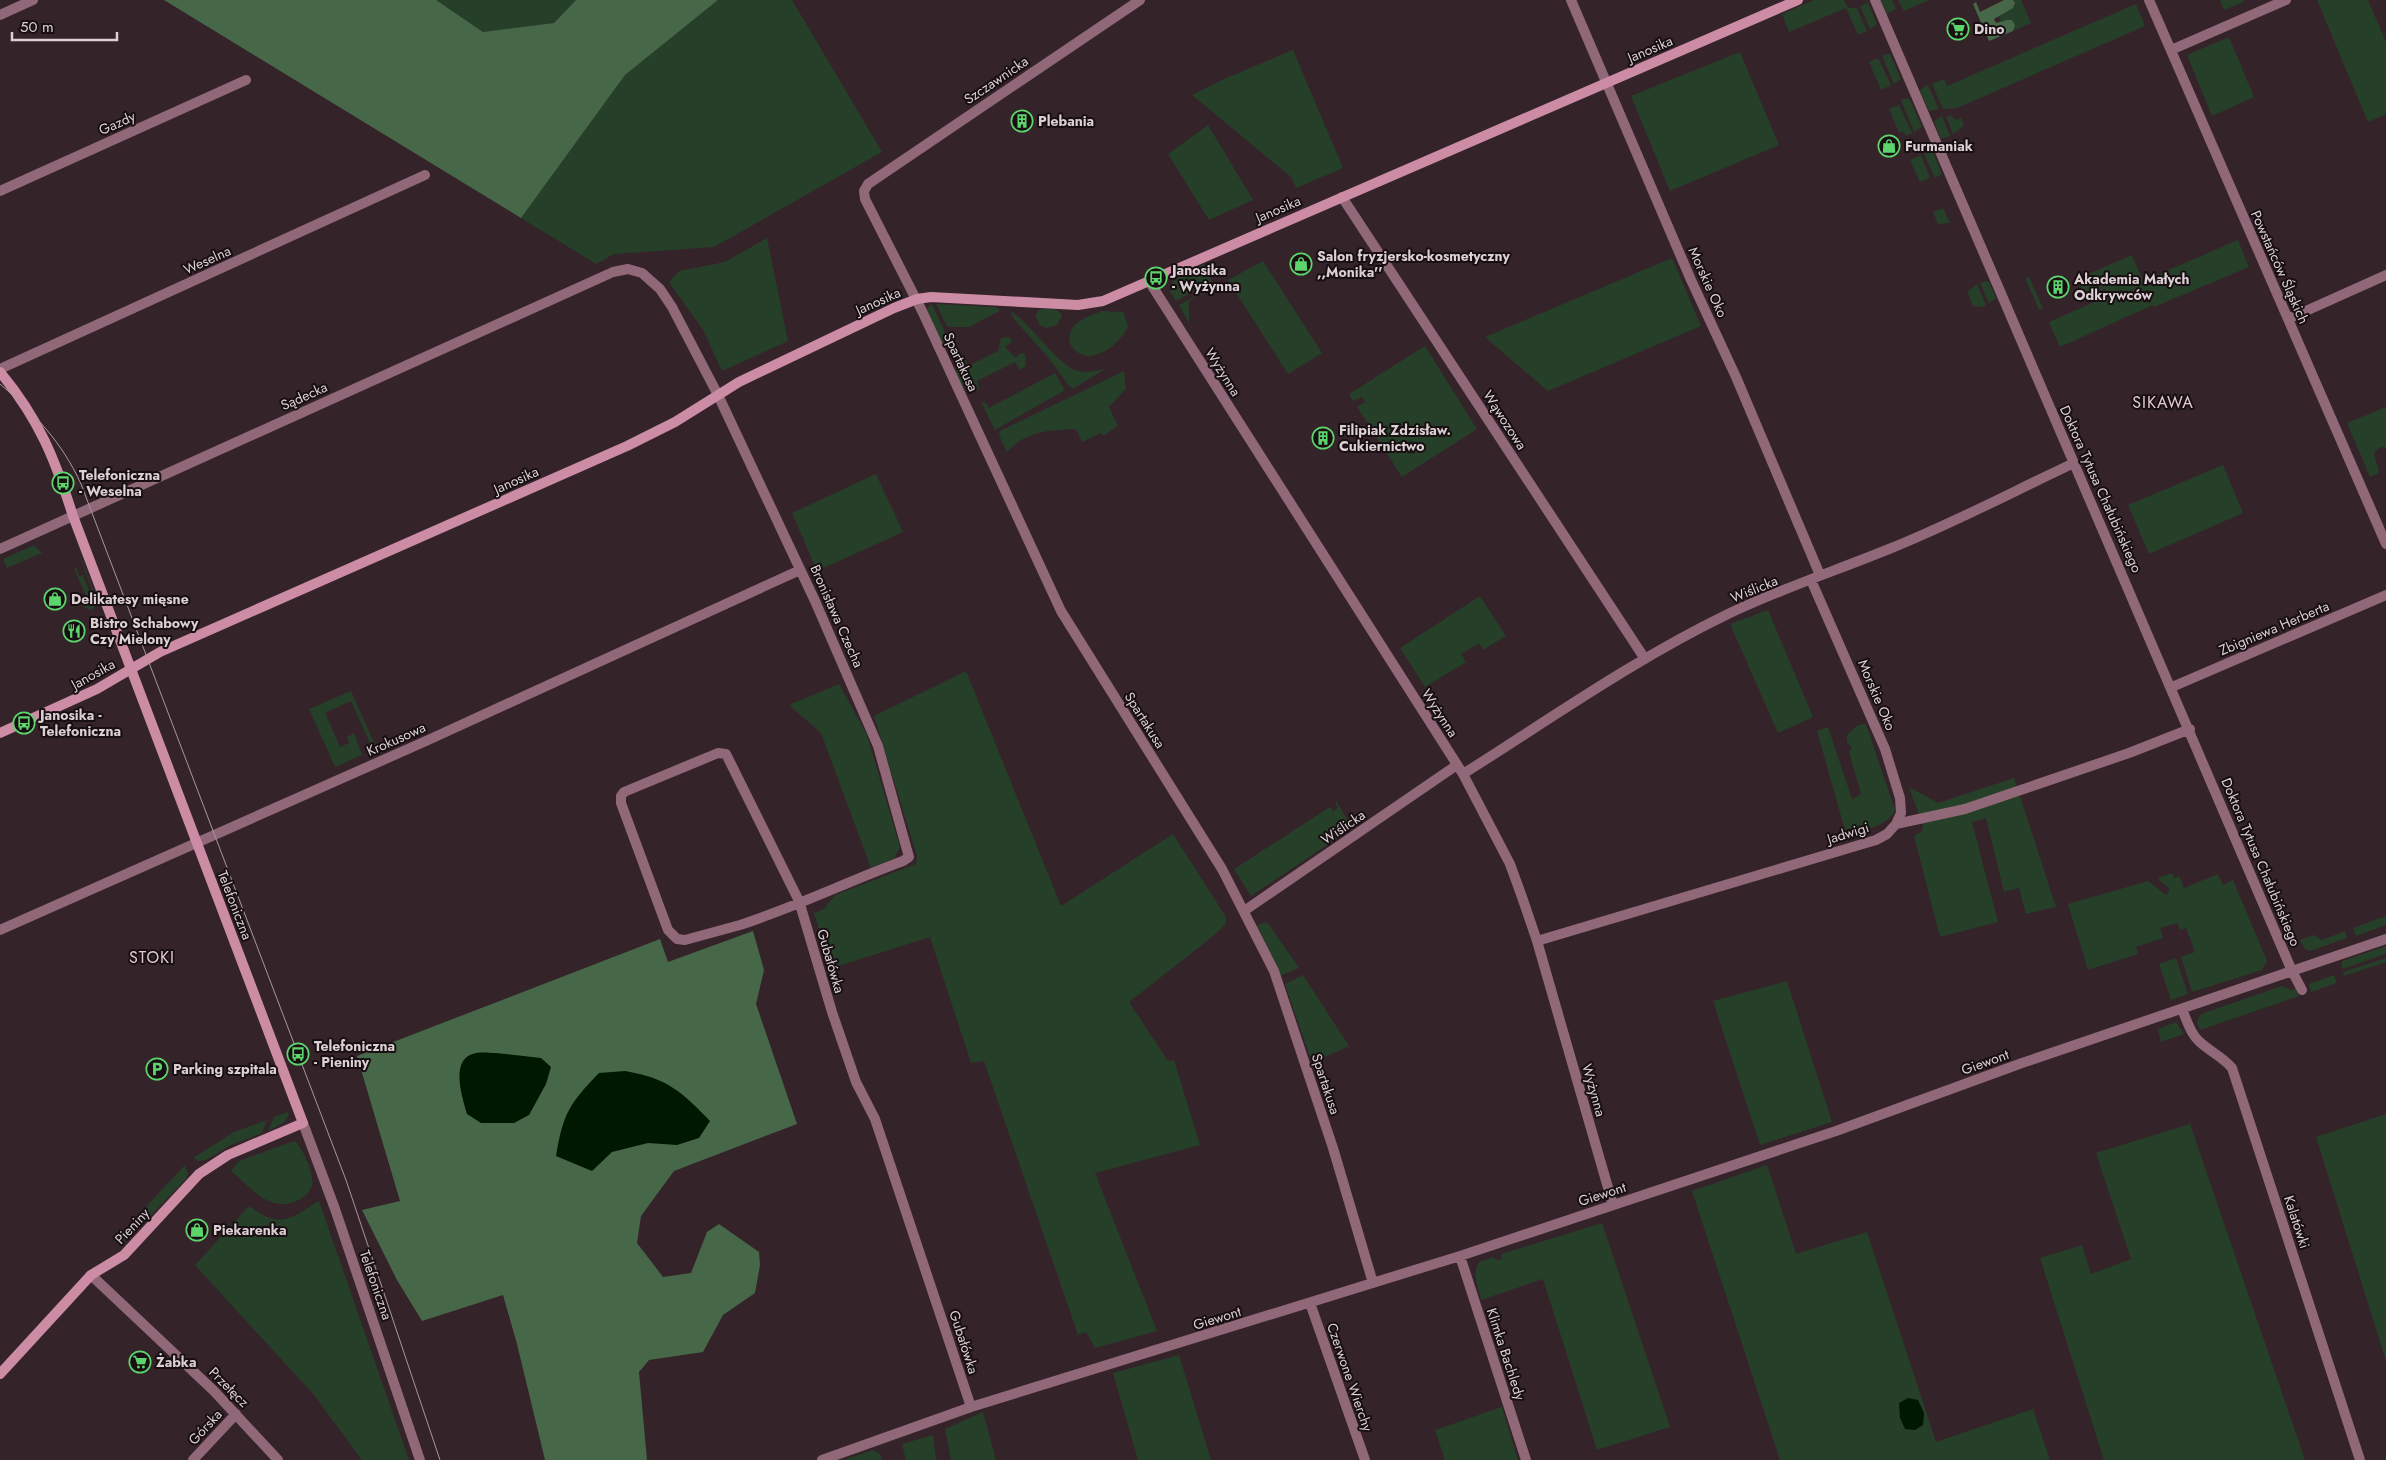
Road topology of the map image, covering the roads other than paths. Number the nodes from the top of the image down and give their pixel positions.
1 (32, 0) edge
2 (1140, 0) edge
3 (1571, 0) edge
4 (1798, 0) edge
5 (1875, 0) edge
6 (2149, 0) edge
7 (2286, 0) edge
8 (0, 14) edge
9 (2171, 50) junction
10 (246, 80) dead end
11 (1607, 82) junction
12 (425, 176) dead end
13 (868, 184) joint
14 (0, 191) edge
15 (1342, 197) junction
16 (621, 269) joint
17 (2386, 275) edge
18 (1149, 281) junction
19 (917, 299) junction
20 (2288, 319) junction
21 (0, 370) edge
22 (718, 395) junction
23 (2074, 463) junction
24 (73, 516) junction
25 (2386, 544) edge
26 (0, 550) edge
27 (800, 570) junction
28 (1816, 577) junction
29 (2386, 595) edge
30 (1645, 659) junction
31 (131, 668) junction
32 (2172, 687) junction
33 (2190, 729) junction
34 (0, 733) edge
35 (1460, 770) junction
36 (1896, 824) junction
37 (196, 842) junction
38 (799, 901) junction
39 (1244, 911) junction
40 (0, 930) edge
41 (2386, 939) edge
42 (1537, 941) junction
43 (2292, 971) junction
44 (2302, 990) dead end
45 (2182, 1009) junction
46 (304, 1123) junction
47 (1613, 1205) junction
48 (1460, 1256) junction
49 (91, 1275) junction
50 (1373, 1283) junction
51 (1310, 1303) junction
52 (0, 1374) edge
53 (971, 1407) junction
54 (236, 1414) junction
55 (193, 1460) edge
56 (278, 1460) edge
57 (420, 1460) edge
58 (822, 1460) edge
59 (1365, 1460) edge
60 (1526, 1460) edge
61 (2360, 1460) edge

1 - 8 street
2 - 13 street, Szczawnicka
3 - 11 street, Morskie Oko
4 - 11 street, Janosika
5 - 23 street, Doktora Tytusa Chałubińskiego
6 - 9 street, Powstańców Śląskich
7 - 9 street
9 - 20 street, Powstańców Śląskich
10 - 14 street, Gazdy
11 - 15 street, Janosika
11 - 28 street, Morskie Oko
12 - 21 street, Weselna
13 - 19 street, Spartakusa
15 - 18 street, Janosika
15 - 30 street, Wąwozowa
16 - 22 street, Bronisława Czecha
16 - 24 street, Sądecka
17 - 20 street
18 - 19 street, Janosika
18 - 35 street, Wyżynna
19 - 22 street, Janosika
19 - 39 street, Spartakusa
20 - 25 street, Powstańców Śląskich
21 - 24 street, Telefoniczna
22 - 27 street, Bronisława Czecha
22 - 31 street, Janosika
23 - 28 street, Wiślicka
23 - 32 street, Doktora Tytusa Chałubińskiego
24 - 26 street, Sądecka
24 - 31 street, Telefoniczna
27 - 37 street, Krokusowa
27 - 38 street, Bronisława Czecha
28 - 30 street, Wiślicka
28 - 36 street, Morskie Oko
29 - 32 street, Zbigniewa Herberta
30 - 35 street, Wiślicka
31 - 34 street, Janosika
31 - 37 street, Telefoniczna
32 - 33 street, Doktora Tytusa Chałubińskiego
33 - 36 street, Jadwigi
33 - 43 street, Doktora Tytusa Chałubińskiego
35 - 39 street, Wiślicka
35 - 42 street, Wyżynna
36 - 42 street, Jadwigi
37 - 40 street, Krokusowa
37 - 46 street, Telefoniczna
38 - 38 street, Gubałówka
38 - 53 street, Gubałówka
39 - 50 street, Spartakusa
41 - 43 street, Giewont
42 - 47 street, Wyżynna
43 - 44 street, Doktora Tytusa Chałubińskiego
43 - 45 street, Giewont
45 - 47 street, Giewont
45 - 61 street, Kalatówki
46 - 49 street, Pieniny
46 - 57 street, Telefoniczna
47 - 48 street, Giewont
48 - 50 street, Giewont
48 - 60 street, Klimka Bachledy
49 - 52 street, Pieniny
49 - 54 street, Przełęcz
50 - 51 street, Giewont
51 - 53 street, Giewont
51 - 59 street, Czerwone Wierchy
53 - 58 street, Giewont
54 - 55 street, Górska
54 - 56 street, Przełęcz

